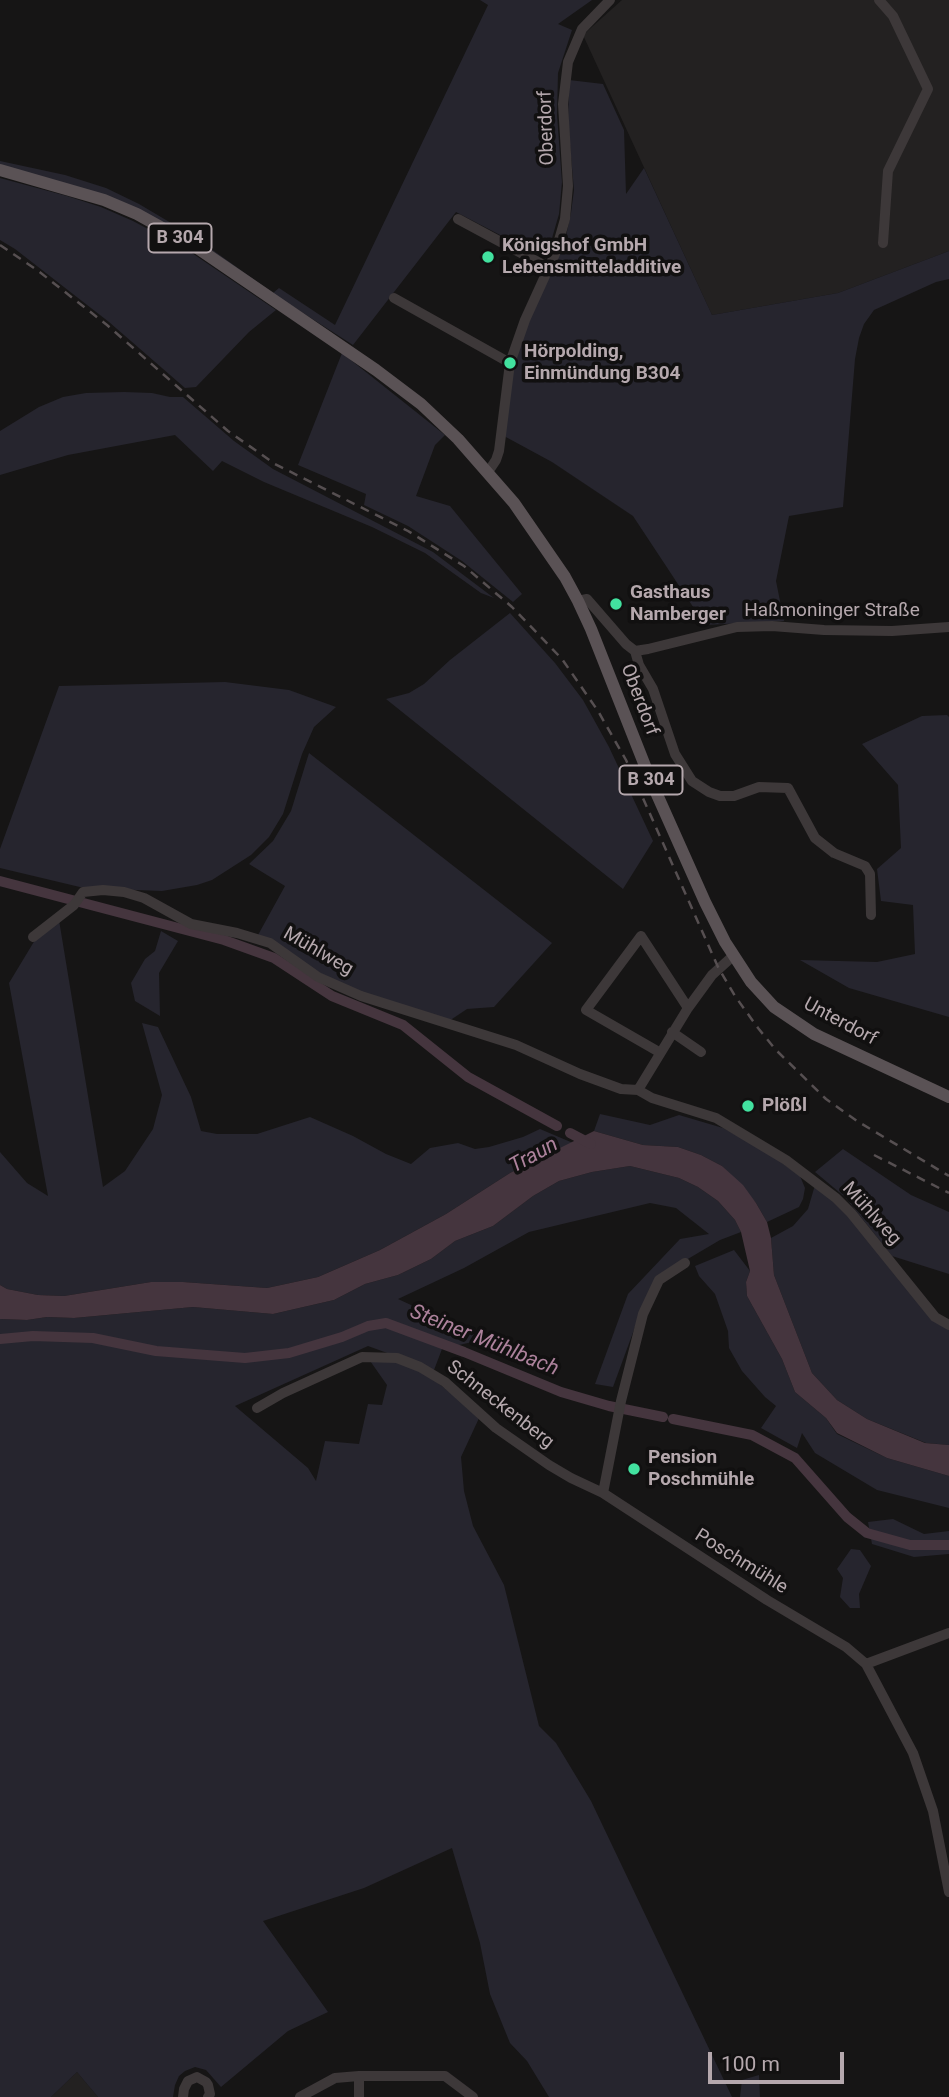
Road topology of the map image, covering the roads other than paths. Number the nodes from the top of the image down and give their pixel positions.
1 (610, 0) edge
2 (879, 0) edge
3 (0, 170) edge
4 (458, 219) dead end
5 (883, 243) dead end
6 (549, 268) junction
7 (394, 298) dead end
8 (510, 363) junction
9 (488, 472) junction
10 (578, 601) junction
11 (946, 627) edge
12 (635, 651) junction
13 (872, 915) dead end
14 (33, 937) dead end
15 (733, 956) junction
16 (688, 1007) junction
17 (672, 1032) junction
18 (659, 1052) junction
19 (701, 1052) dead end
20 (638, 1090) junction
21 (949, 1097) edge
22 (685, 1263) dead end
23 (949, 1325) edge
24 (257, 1408) dead end
25 (603, 1493) junction
26 (949, 1633) edge
27 (866, 1664) junction
28 (949, 1892) edge
29 (359, 2076) junction
30 (183, 2097) edge
31 (208, 2097) edge
32 (300, 2097) edge
33 (359, 2097) edge
34 (473, 2097) edge

1 - 6 street, Oberdorf
2 - 5 street
3 - 9 main road, Oberdorf / B 304
4 - 6 street
6 - 8 street, Oberdorf
7 - 8 street
8 - 9 street, Oberdorf
9 - 10 main road, Oberdorf / B 304
10 - 12 street
10 - 15 main road, Oberdorf / B 304
11 - 12 street, Haßmoninger Straße
12 - 13 street, Oberdorf
14 - 20 street, Mühlweg
15 - 16 street
15 - 21 main road, Unterdorf / B 304
16 - 17 street
16 - 18 street
17 - 18 street
17 - 19 street
18 - 20 street
20 - 23 street, Mühlweg
22 - 25 street
24 - 25 street, Schneckenberg
25 - 27 street, Poschmühle
26 - 27 street
27 - 28 street, Poschmühle
29 - 32 street
29 - 33 street
29 - 34 street
30 - 31 street

